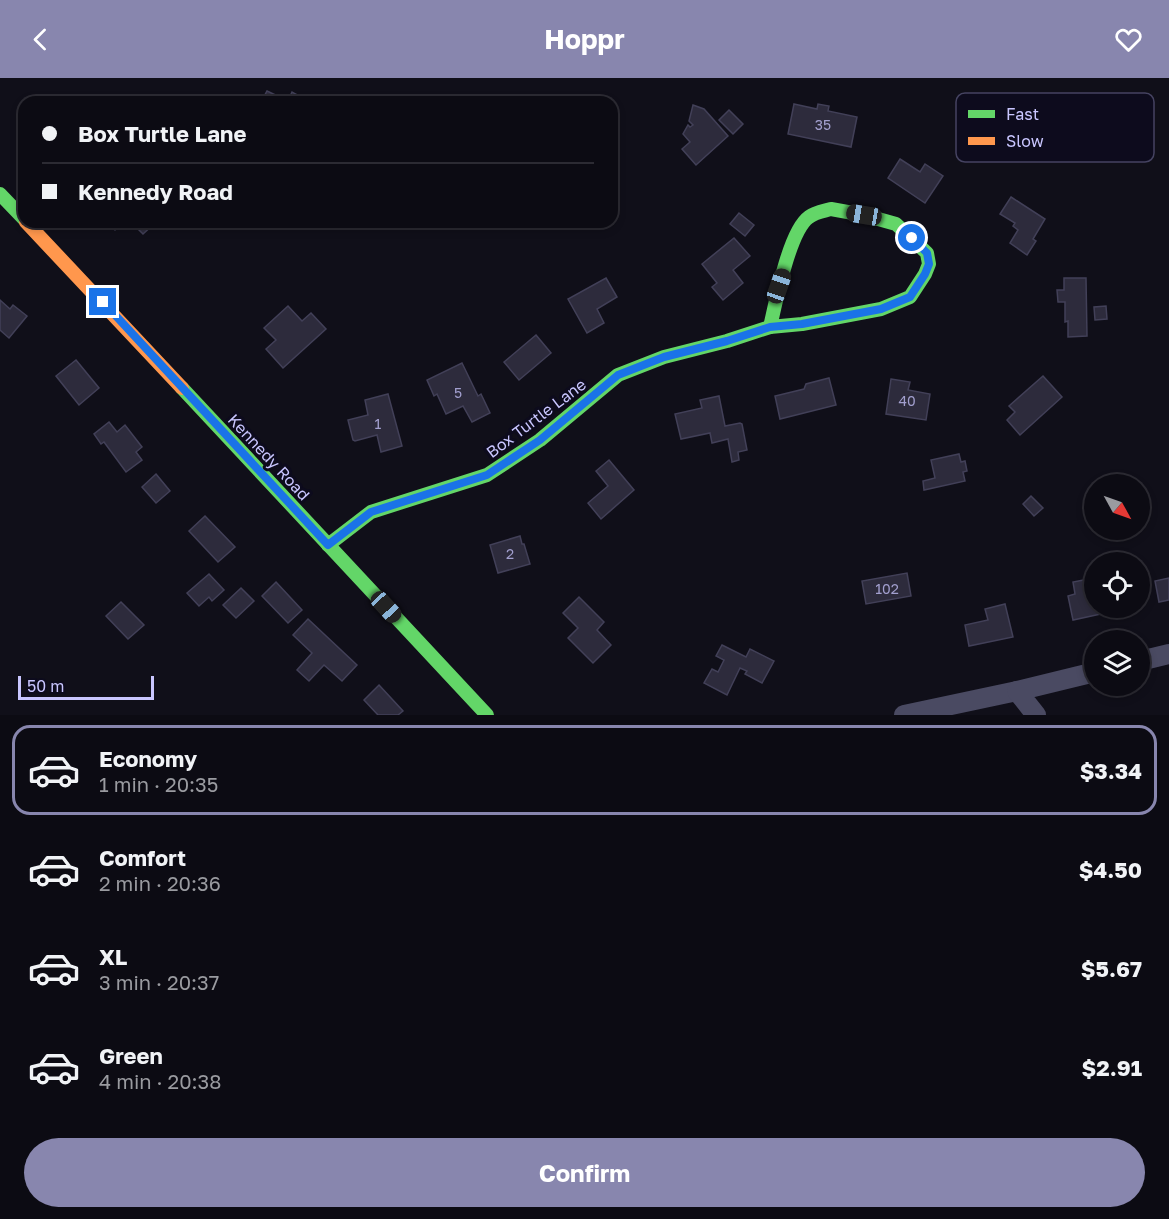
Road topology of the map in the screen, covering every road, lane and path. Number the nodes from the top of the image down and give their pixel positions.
1 (0, 194) edge
2 (18, 213) edge
3 (32, 228) edge
4 (770, 327) junction
5 (328, 545) junction
6 (1169, 654) edge
7 (1150, 659) edge
8 (1084, 675) edge
9 (1017, 692) junction
10 (488, 715) edge
11 (904, 715) edge
12 (1036, 715) edge

1 - 2 street, Kennedy Road
3 - 5 street, Kennedy Road
4 - 4 street, Box Turtle Lane
4 - 5 street, Box Turtle Lane
5 - 10 street, Kennedy Road
6 - 7 street
8 - 9 street
9 - 11 street
9 - 12 street

